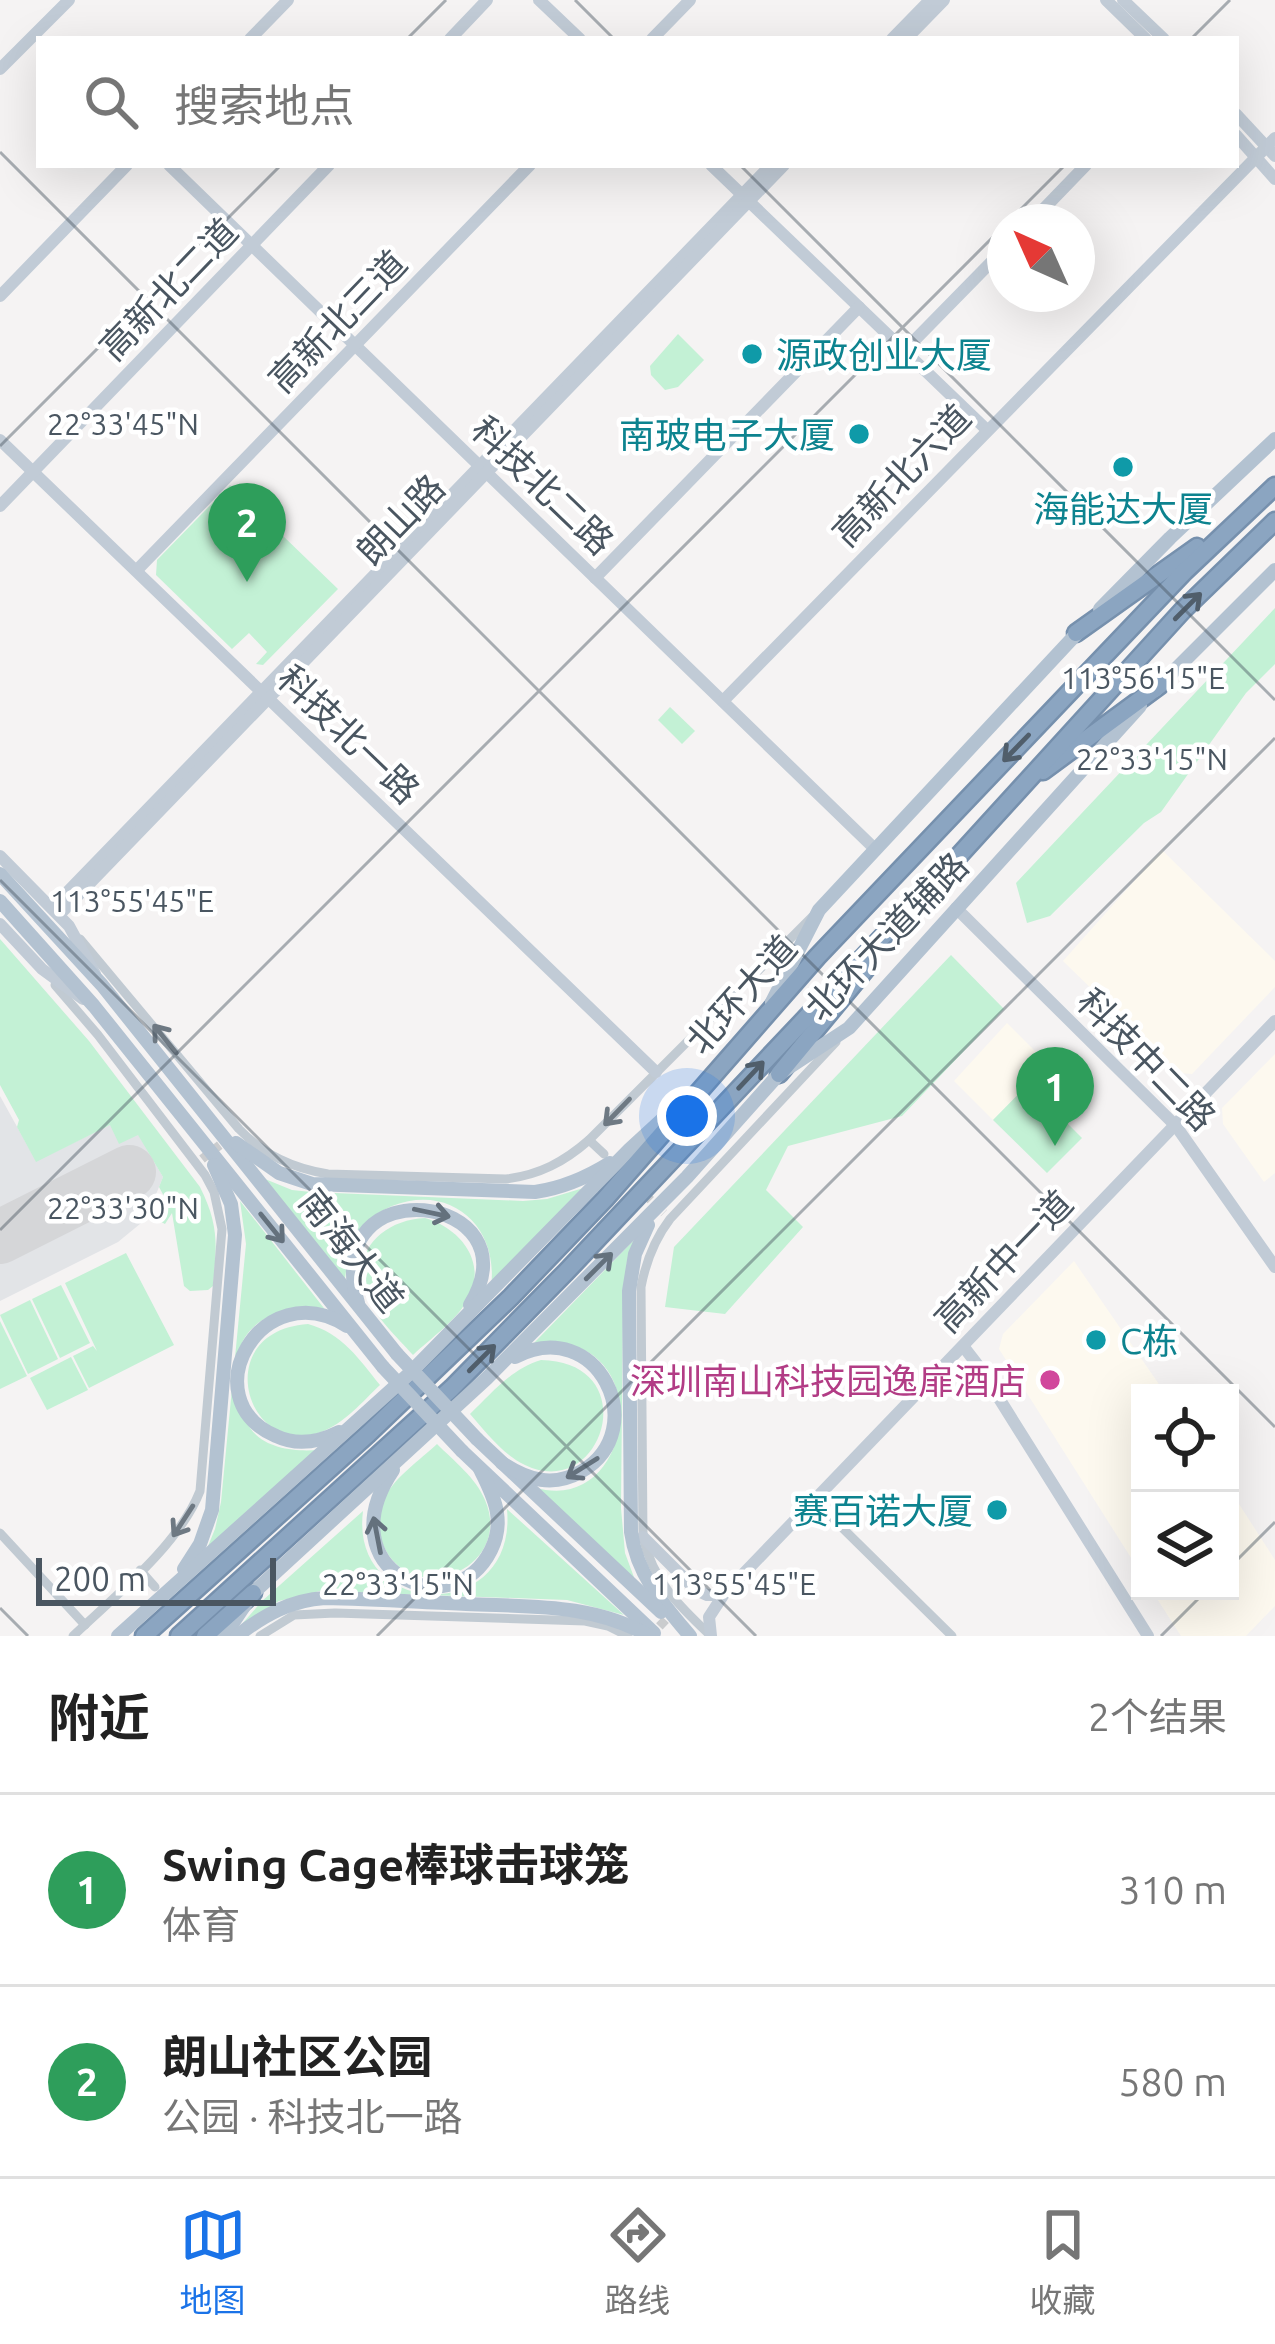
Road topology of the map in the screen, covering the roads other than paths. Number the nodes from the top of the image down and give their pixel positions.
1 (69, 0) edge
2 (288, 0) edge
3 (487, 0) edge
4 (539, 0) edge
5 (690, 0) edge
6 (930, 0) edge
7 (944, 0) edge
8 (1106, 0) edge
9 (1123, 0) edge
10 (39, 36) edge
11 (253, 36) edge
12 (453, 36) edge
13 (577, 36) edge
14 (655, 36) edge
15 (895, 36) edge
16 (909, 36) edge
17 (1143, 36) edge
18 (1161, 36) edge
19 (36, 39) edge
20 (0, 69) edge
21 (1239, 117) edge
22 (1239, 136) edge
23 (1268, 149) edge
24 (124, 168) edge
25 (172, 168) edge
26 (325, 168) edge
27 (527, 168) edge
28 (714, 168) edge
29 (769, 168) edge
30 (781, 168) edge
31 (1083, 168) edge
32 (1275, 179) edge
33 (746, 198) junction
34 (1048, 204) edge
35 (252, 245) junction
36 (987, 266) edge
37 (0, 296) edge
38 (859, 307) junction
39 (355, 345) junction
40 (904, 351) junction
41 (987, 430) junction
42 (0, 440) edge
43 (1275, 440) edge
44 (483, 469) junction
45 (33, 472) junction
46 (1275, 485) edge
47 (0, 506) edge
48 (1246, 512) junction
49 (1275, 521) edge
50 (136, 570) junction
51 (1275, 570) edge
52 (595, 578) junction
53 (1076, 633) junction
54 (1160, 685) junction
55 (265, 695) junction
56 (723, 701) junction
57 (1009, 798) junction
58 (875, 849) junction
59 (0, 856) edge
60 (955, 860) junction
61 (0, 874) edge
62 (0, 901) edge
63 (956, 908) junction
64 (819, 910) junction
65 (60, 916) junction
66 (0, 924) edge
67 (42, 969) junction
68 (102, 985) junction
69 (94, 1006) junction
70 (1275, 1021) edge
71 (760, 1023) junction
72 (850, 1028) junction
73 (656, 1072) junction
74 (714, 1074) junction
75 (779, 1074) junction
76 (195, 1100) junction
77 (185, 1121) junction
78 (1176, 1126) junction
79 (589, 1140) junction
80 (629, 1150) junction
81 (604, 1154) dead end
82 (687, 1178) junction
83 (1275, 1267) edge
84 (363, 1313) junction
85 (455, 1330) junction
86 (356, 1333) junction
87 (962, 1346) junction
88 (487, 1378) junction
89 (358, 1420) junction
90 (414, 1444) junction
91 (502, 1463) junction
92 (480, 1469) junction
93 (814, 1500) junction
94 (0, 1534) edge
95 (643, 1537) junction
96 (140, 1570) junction
97 (163, 1587) junction
98 (253, 1593) junction
99 (724, 1594) junction
100 (85, 1625) junction
101 (691, 1631) edge
102 (74, 1636) edge
103 (118, 1636) edge
104 (144, 1636) edge
105 (179, 1636) edge
106 (205, 1636) edge
107 (224, 1636) edge
108 (237, 1636) edge
109 (260, 1636) edge
110 (628, 1636) edge
111 (653, 1636) edge
112 (711, 1636) edge
113 (952, 1636) edge
114 (1148, 1636) edge

1 - 10 street
2 - 11 street
3 - 12 street
4 - 13 street
5 - 14 street
6 - 15 street
7 - 16 street
8 - 17 street
9 - 18 street
19 - 20 street
21 - 23 street
22 - 23 street
23 - 32 street
23 - 41 street, 高新北六道
24 - 37 street
25 - 35 street, 科技北二路
26 - 35 street, 高新北二道
27 - 39 street, 高新北三道
28 - 33 street
29 - 33 street, 朗山路
30 - 33 street, 朗山路
31 - 34 street
33 - 38 street
33 - 44 street, 朗山路
35 - 39 street, 科技北二路
35 - 45 street, 高新北二道
36 - 40 street
38 - 40 street
38 - 52 street
39 - 44 street, 科技北二路
39 - 50 street, 高新北三道
40 - 41 street
41 - 56 street, 高新北六道
42 - 45 street, 科技北一路
43 - 53 main road, 北环大道辅路
44 - 52 street, 科技北二路
44 - 55 street, 朗山路
45 - 47 street, 高新北二道
45 - 50 street, 科技北一路
46 - 48 highway, 北环大道
48 - 53 highway
48 -> 71 highway, 北环大道
57 -> 49 highway, 北环大道
50 - 55 street, 科技北一路
51 - 54 main road, 北环大道辅路
52 - 56 street, 科技北二路
53 - 58 main road, 北环大道辅路
54 - 57 highway
54 - 63 main road, 北环大道辅路
55 - 65 street, 朗山路
55 - 73 street, 科技北一路
56 - 58 street, 科技北二路
57 - 60 highway, 北环大道
58 - 64 main road, 北环大道辅路
59 - 65 street
60 - 75 highway
105 -> 60 highway, 北环大道
61 - 68 main road, 南海大道
62 - 69 main road, 南海大道
63 - 72 main road, 北环大道辅路
63 - 78 street, 科技中二路
64 - 71 main road
64 - 73 street, 北环大道辅路
65 - 68 street
79 -> 65 street, 北环大道辅路
66 - 67 street, 南海大道
67 - 69 street, 南海大道
67 -> 96 street
68 - 76 main road, 南海大道
69 - 77 main road, 南海大道
70 - 78 street, 高新中一道
71 - 74 highway, 北环大道
72 - 75 main road, 北环大道辅路
72 - 95 street
73 -> 79 street, 北环大道辅路
74 - 80 main road
74 - 104 highway, 北环大道
75 - 82 main road, 北环大道辅路
76 - 80 main road
76 - 84 main road, 南海大道
77 -> 86 main road, 南海大道
77 - 97 main road
78 - 83 street, 科技中二路
78 - 87 street, 高新中一道
79 - 81 street
80 - 85 main road
88 -> 82 main road, 北环大道辅路
82 - 101 main road
84 -> 85 main road
84 - 91 main road, 南海大道, bridge
85 - 89 main road
86 - 89 main road
86 - 92 main road, 南海大道, bridge
87 - 93 street, 高新中一道
87 - 114 street
88 - 90 main road, 北环大道辅路
88 -> 91 main road
89 - 97 main road
92 -> 90 main road
90 - 98 main road, 北环大道辅路
91 - 101 main road, 南海大道
92 - 111 main road, 南海大道
93 - 99 street, 高新中一道
93 - 113 street
94 - 100 street
95 - 99 street
95 - 101 street
96 - 97 street
96 - 100 street
97 - 103 main road
98 - 106 highway
98 - 107 main road, 北环大道辅路
99 - 112 street
100 - 102 street
101 - 112 street
108 - 111 main road
109 - 110 street

